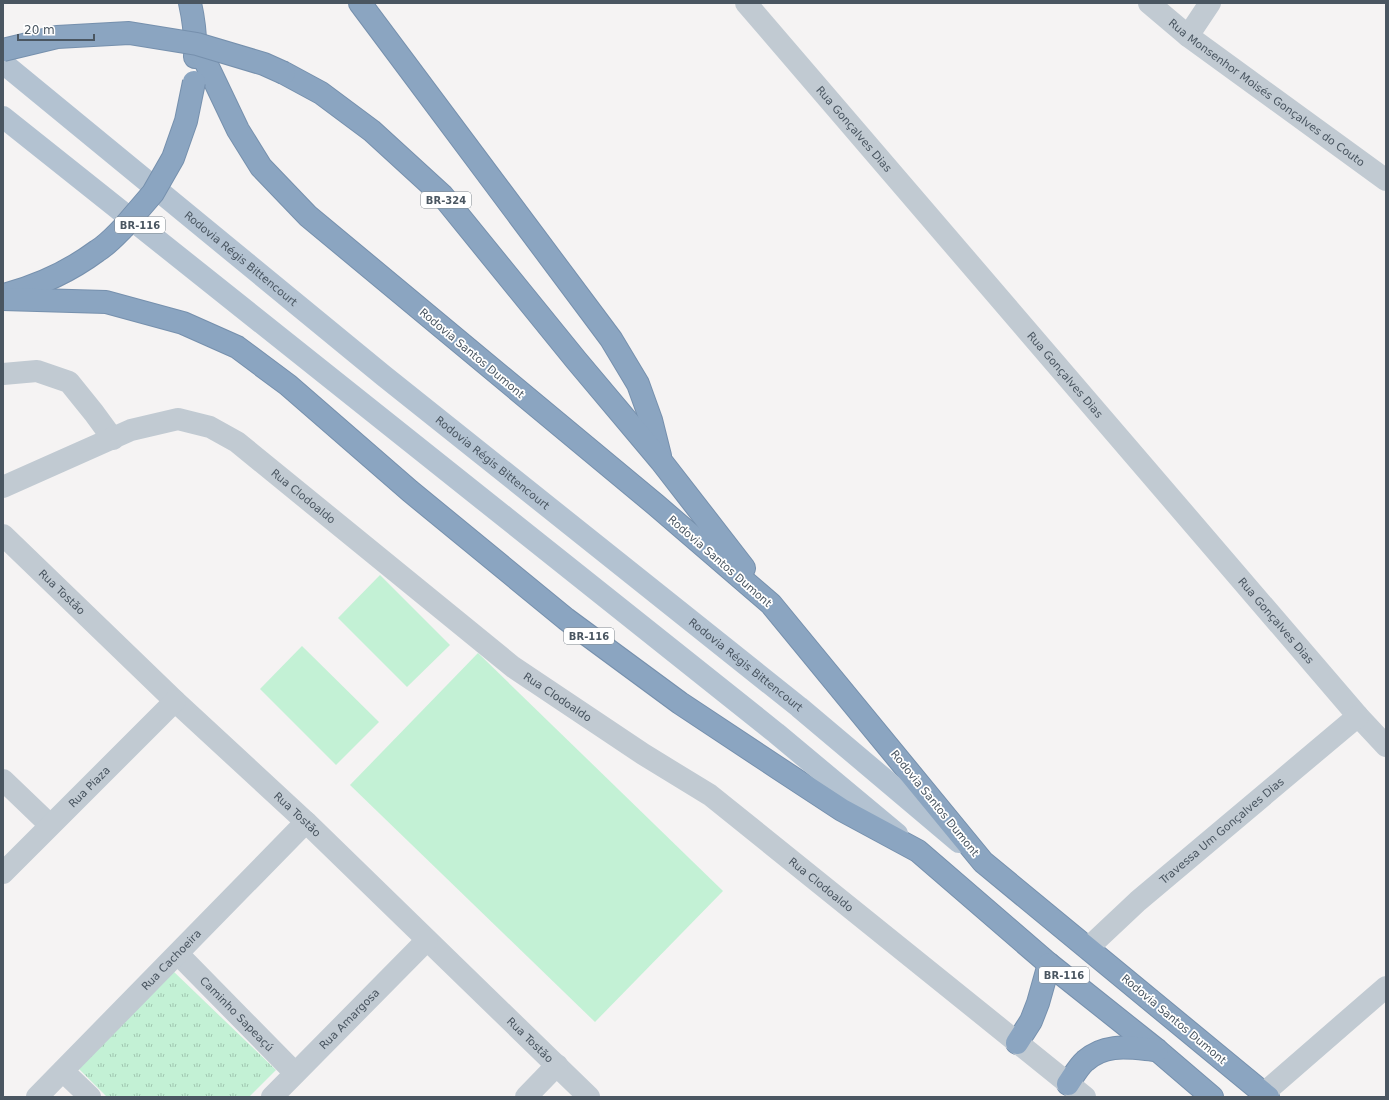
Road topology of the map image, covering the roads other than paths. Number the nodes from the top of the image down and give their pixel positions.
1 (360, 3) edge
2 (746, 3) edge
3 (1149, 3) edge
4 (1210, 3) edge
5 (193, 9) edge
6 (1188, 36) junction
7 (196, 42) junction
8 (3, 50) edge
9 (3, 63) edge
10 (3, 117) edge
11 (1386, 180) edge
12 (3, 295) edge
13 (3, 299) edge
14 (576, 360) joint
15 (3, 374) edge
16 (113, 439) junction
17 (661, 461) junction
18 (3, 488) edge
19 (3, 535) edge
20 (771, 604) junction
21 (175, 701) junction
22 (1358, 716) junction
23 (1386, 746) edge
24 (3, 780) edge
25 (306, 822) junction
26 (50, 825) junction
27 (918, 851) junction
28 (983, 862) junction
29 (3, 873) edge
30 (427, 940) junction
31 (1088, 948) junction
32 (178, 954) junction
33 (1049, 964) junction
34 (1386, 987) edge
35 (1017, 1043) junction
36 (1157, 1050) junction
37 (556, 1065) junction
38 (63, 1071) junction
39 (296, 1073) junction
40 (1076, 1090) edge
41 (1266, 1095) edge
42 (37, 1097) edge
43 (90, 1097) edge
44 (272, 1097) edge
45 (526, 1097) edge
46 (589, 1097) edge
47 (1212, 1097) edge

1 - 17 highway
2 - 22 street, Rua Gonçalves Dias
3 - 6 street, Rua Monsenhor Moisés Gonçalves do Couto
4 - 6 street
5 - 7 highway
6 - 11 street, Rua Monsenhor Moisés Gonçalves do Couto
7 - 12 highway, bridge
7 - 20 highway, Rodovia Santos Dumont / BR-116
8 - 14 highway, BR-324, bridge
9 - 28 main road, Rodovia Régis Bittencourt / BR-116
10 - 27 main road, BR-116
13 - 27 highway, BR-116
14 - 17 highway, BR-116
15 - 16 street
16 - 18 street, Rua Clodoaldo
16 - 35 street, Rua Clodoaldo
17 - 20 highway, BR-116
19 - 21 street, Rua Tostão
20 - 28 highway, Rodovia Santos Dumont / BR-116
21 - 25 street, Rua Tostão
21 - 26 street, Rua Piaza
22 - 23 street, Rua Gonçalves Dias
22 - 31 street, Travessa Um Gonçalves Dias
24 - 26 street
25 - 30 street, Rua Tostão
25 - 32 street, Rua Cachoeira
26 - 29 street, Rua Piaza
27 - 33 highway, BR-116
28 - 31 highway, Rodovia Santos Dumont / BR-116
30 - 37 street, Rua Tostão
30 - 39 street, Rua Amargosa
31 - 41 highway, Rodovia Santos Dumont / BR-116
32 - 38 street, Rua Cachoeira
32 - 39 street, Caminho Sapeaçú
33 - 35 highway
33 - 36 highway, BR-116
34 - 41 street
35 - 40 street, Rua Clodoaldo
36 - 40 highway
36 - 47 highway, BR-116
37 - 45 street
37 - 46 street, Rua Tostão
38 - 42 street, Rua Cachoeira
38 - 43 street
39 - 44 street, Rua Amargosa

